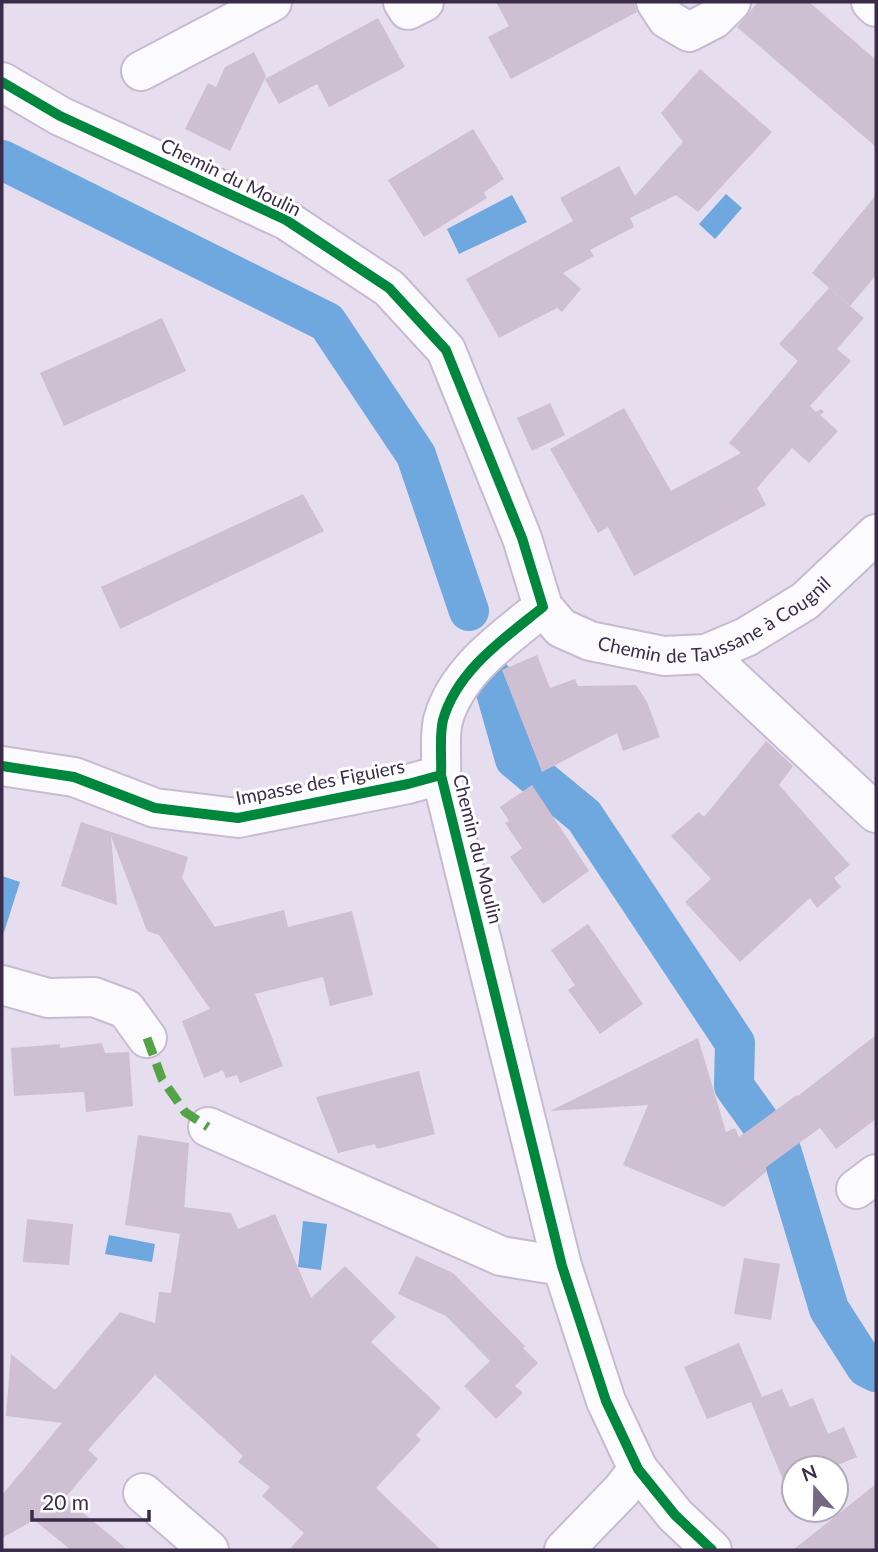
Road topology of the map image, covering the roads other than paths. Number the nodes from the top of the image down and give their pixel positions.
1 (272, 2) edge
2 (403, 2) edge
3 (424, 2) edge
4 (656, 2) edge
5 (731, 2) edge
6 (871, 2) edge
7 (876, 7) edge
8 (141, 71) dead end
9 (2, 82) edge
10 (876, 534) edge
11 (543, 607) junction
12 (706, 654) junction
13 (2, 766) edge
14 (441, 775) junction
15 (876, 813) edge
16 (2, 985) edge
17 (147, 1038) dead end
18 (208, 1126) dead end
19 (562, 1266) junction
20 (638, 1469) junction
21 (144, 1493) dead end
22 (209, 1550) edge
23 (564, 1550) edge
24 (712, 1550) edge

1 - 8 street
2 - 3 street
4 - 5 street
6 - 7 street
9 - 11 street, Chemin du Moulin
10 - 12 street, Chemin de Taussane à Cougnil
11 - 12 street, Chemin de Taussane à Cougnil
11 - 14 street, Chemin du Moulin
12 - 15 street
13 - 14 street, Impasse des Figuiers
14 - 19 street, Chemin du Moulin
16 - 17 street
18 - 19 street
19 - 20 street, Chemin du Moulin
20 - 23 street
20 - 24 street, Chemin du Moulin
21 - 22 street

